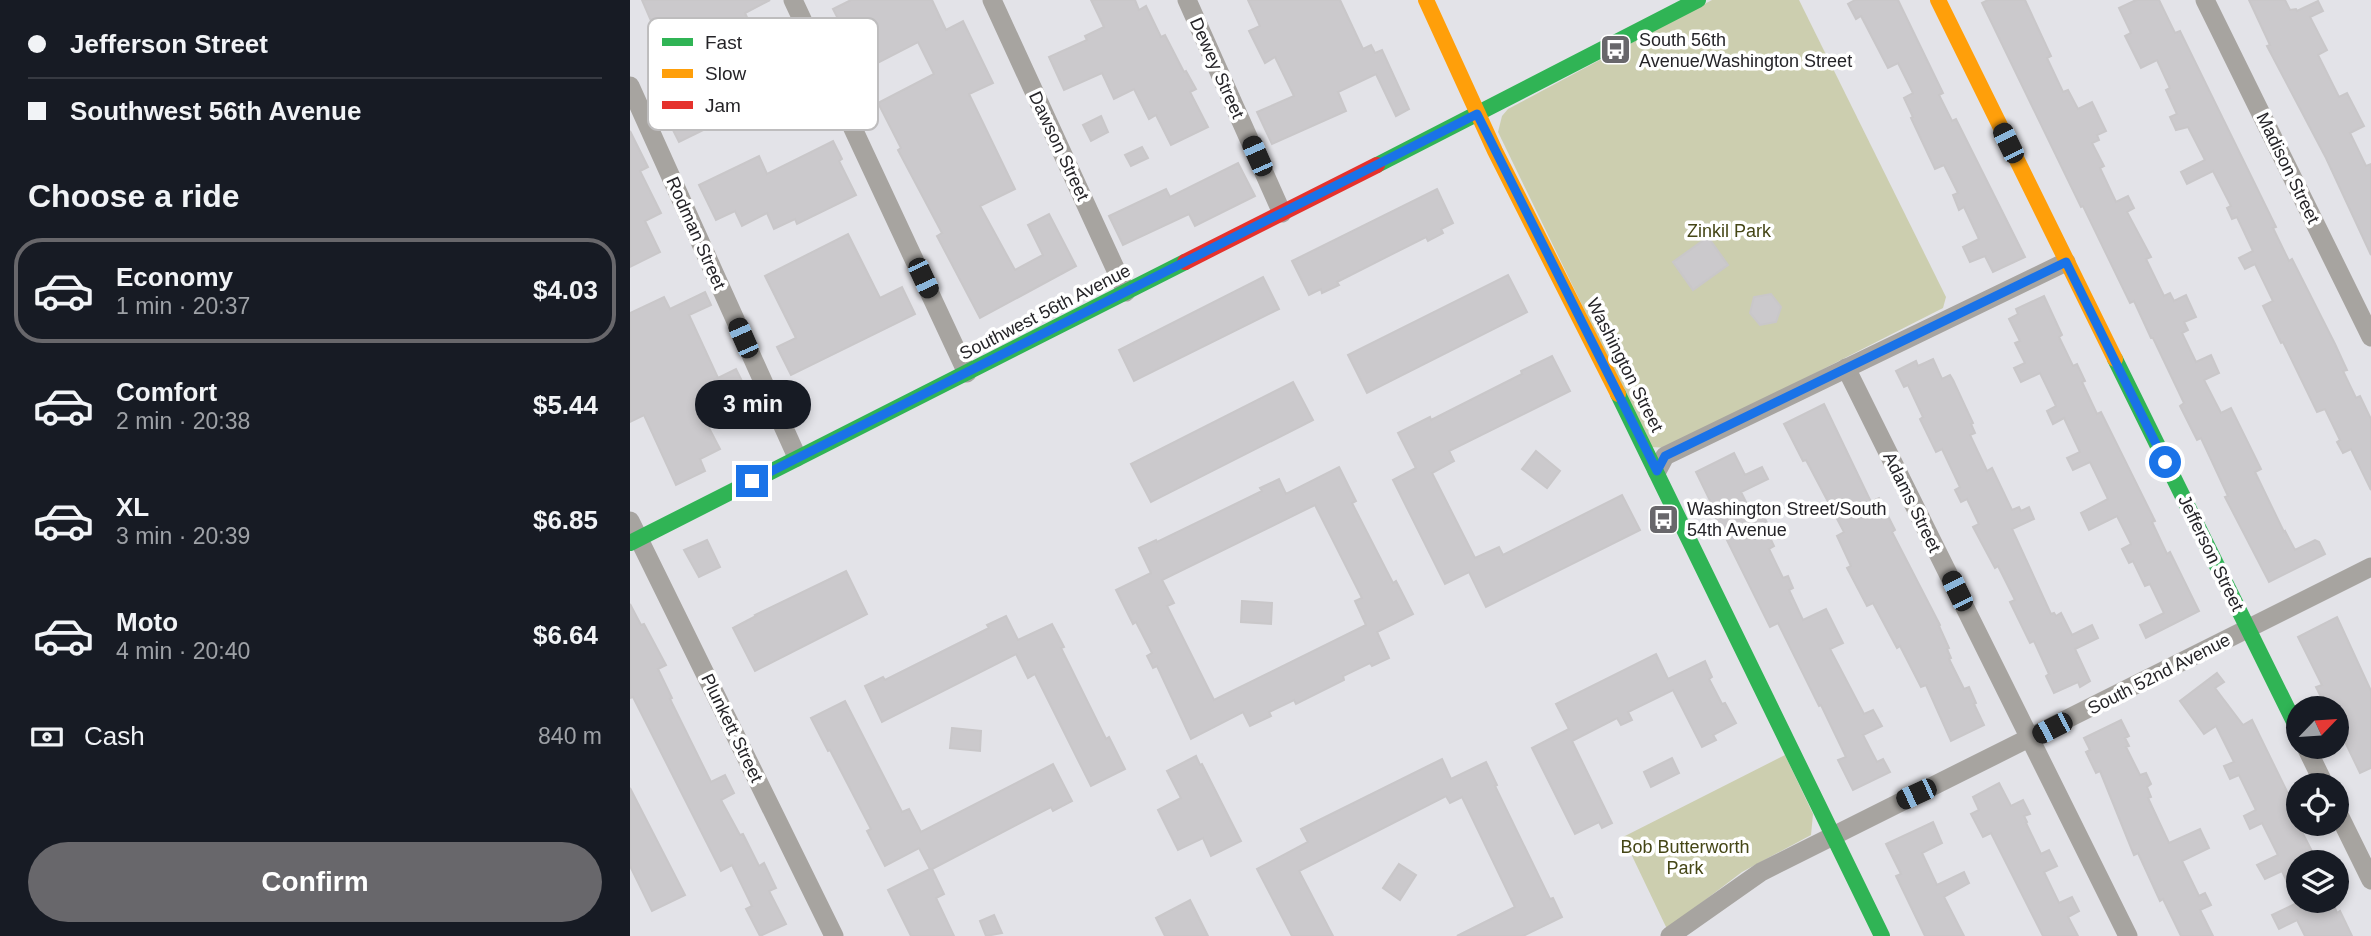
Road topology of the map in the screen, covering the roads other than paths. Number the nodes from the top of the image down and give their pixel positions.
1 (793, 0) edge
2 (992, 0) edge
3 (1187, 0) edge
4 (1426, 0) edge
5 (1698, 0) edge
6 (1938, 0) edge
7 (2205, 0) edge
8 (801, 18) edge
9 (630, 86) edge
10 (1477, 114) junction
11 (648, 126) edge
12 (650, 130) edge
13 (854, 130) edge
14 (1282, 213) junction
15 (2066, 262) junction
16 (1126, 292) junction
17 (2371, 337) edge
18 (1846, 368) junction
19 (967, 373) junction
20 (797, 457) junction
21 (1657, 471) junction
22 (633, 534) edge
23 (2371, 567) edge
24 (2248, 629) junction
25 (2286, 706) edge
26 (2030, 739) junction
27 (1832, 835) junction
28 (2349, 835) edge
29 (2371, 880) edge
30 (834, 936) edge
31 (1670, 936) edge
32 (1882, 936) edge
33 (2128, 936) edge

1 - 8 street
2 - 16 street, Dawson Street
3 - 14 street, Dewey Street
4 - 10 street, Washington Street
5 - 10 street, Southwest 56th Avenue
6 - 15 street, Jefferson Street
7 - 17 street, Madison Street
9 - 11 street, Rodman Street
10 - 14 street, Southwest 56th Avenue
10 - 21 street, Washington Street
12 - 20 street, Rodman Street
13 - 19 street
14 - 16 street, Southwest 56th Avenue
15 - 18 street
15 - 24 street, Jefferson Street
16 - 19 street, Southwest 56th Avenue
18 - 21 street
18 - 26 street, Adams Street
19 - 20 street, Southwest 56th Avenue
20 - 22 street, Southwest 56th Avenue
21 - 27 street, Washington Street
22 - 30 street, Plunkett Street
23 - 24 street, South 52nd Avenue
24 - 25 street, Jefferson Street
24 - 26 street, South 52nd Avenue
26 - 27 street, South 52nd Avenue
26 - 33 street, Adams Street
27 - 31 street, South 52nd Avenue
27 - 32 street, Washington Street
28 - 29 street

